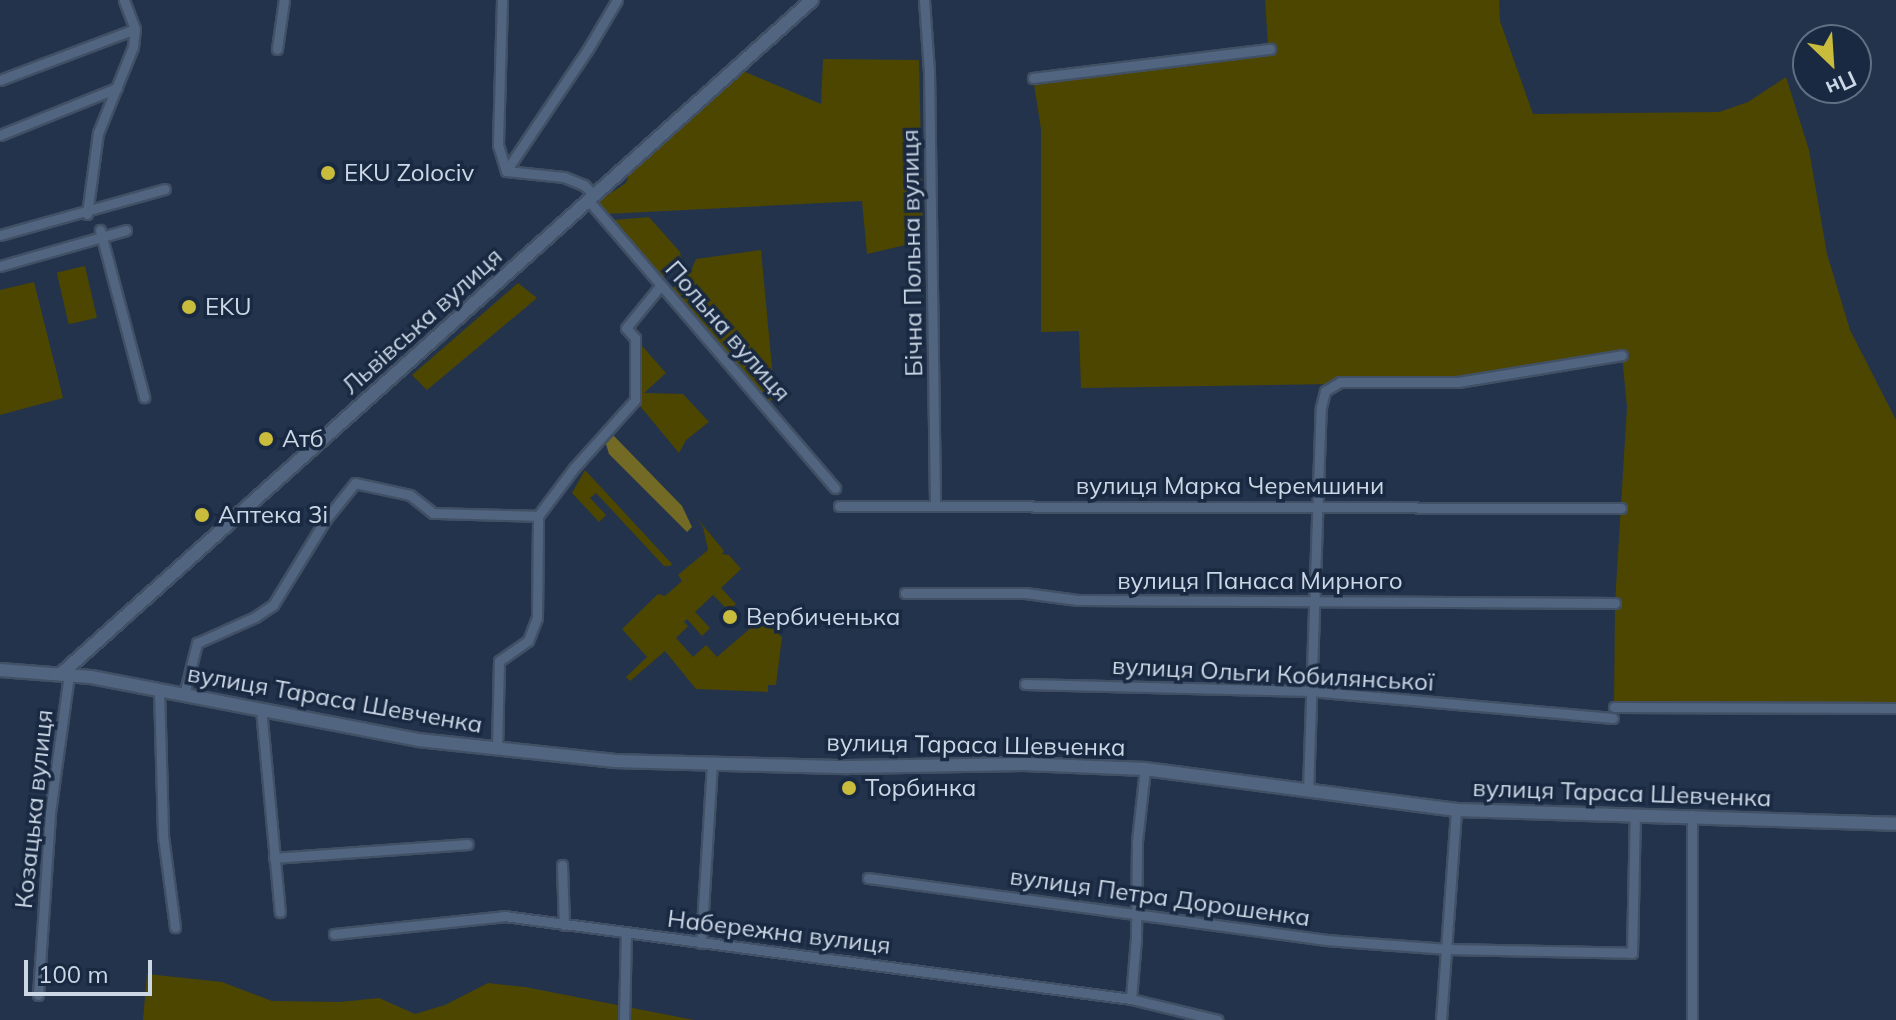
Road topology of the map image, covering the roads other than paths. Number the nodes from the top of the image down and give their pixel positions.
1 (124, 0) edge
2 (284, 0) edge
3 (502, 0) edge
4 (617, 0) edge
5 (812, 0) edge
6 (924, 0) edge
7 (135, 29) junction
8 (277, 49) dead end
9 (1270, 49) dead end
10 (1033, 78) dead end
11 (0, 80) edge
12 (117, 88) junction
13 (0, 135) edge
14 (506, 171) junction
15 (165, 189) dead end
16 (592, 198) junction
17 (87, 214) junction
18 (126, 230) dead end
19 (101, 234) junction
20 (0, 235) edge
21 (0, 266) edge
22 (661, 285) junction
23 (1622, 355) dead end
24 (144, 397) dead end
25 (835, 488) dead end
26 (1319, 505) junction
27 (839, 506) dead end
28 (935, 506) junction
29 (1621, 508) dead end
30 (538, 516) junction
31 (905, 593) dead end
32 (1315, 602) junction
33 (1615, 603) dead end
34 (0, 670) edge
35 (65, 674) junction
36 (1025, 684) dead end
37 (159, 690) junction
38 (1310, 691) junction
39 (184, 695) junction
40 (1896, 708) edge
41 (261, 709) junction
42 (497, 749) junction
43 (712, 765) junction
44 (1145, 769) junction
45 (1308, 791) junction
46 (1456, 810) junction
47 (1635, 815) junction
48 (1692, 815) junction
49 (1896, 824) edge
50 (467, 844) dead end
51 (274, 858) junction
52 (562, 865) dead end
53 (868, 878) dead end
54 (280, 912) dead end
55 (1135, 913) junction
56 (564, 925) junction
57 (175, 927) dead end
58 (334, 934) dead end
59 (626, 934) junction
60 (701, 943) junction
61 (1448, 949) junction
62 (38, 995) dead end
63 (1131, 999) junction
64 (624, 1020) edge
65 (1218, 1020) edge
66 (1441, 1020) edge
67 (1692, 1020) edge

1 - 7 street
2 - 8 street
3 - 14 street
4 - 14 street
5 - 16 main road, Львівська вулиця
6 - 28 street, Бічна Польна вулиця
7 - 11 street
7 - 12 street
9 - 10 street
12 - 13 street
12 - 17 street
14 - 16 street
15 - 17 street
16 - 22 street, Польна вулиця
16 - 35 main road, Львівська вулиця
17 - 20 street
18 - 19 street
19 - 21 street
19 - 24 street
22 - 25 street, Польна вулиця
22 - 30 street
23 - 26 street
26 - 28 street, вулиця Марка Черемшини
26 - 29 street, вулиця Марка Черемшини
26 - 32 street
27 - 28 street, вулиця Марка Черемшини
30 - 39 street
30 - 42 street
31 - 32 street, вулиця Панаса Мирного
32 - 33 street, вулиця Панаса Мирного
32 - 38 street
34 - 35 main road, вулиця Тараса Шевченка
35 - 37 main road, вулиця Тараса Шевченка
35 - 62 street, Козацька вулиця
36 - 38 street, вулиця Ольги Кобилянської
37 - 39 main road, вулиця Тараса Шевченка
37 - 57 street
38 - 40 street, вулиця Ольги Кобилянської
38 - 45 street
39 - 41 main road, вулиця Тараса Шевченка
41 - 42 main road, вулиця Тараса Шевченка
41 - 51 street
42 - 43 main road, вулиця Тараса Шевченка
43 - 44 main road, вулиця Тараса Шевченка
43 - 60 street
44 - 45 main road, вулиця Тараса Шевченка
44 - 55 street
45 - 46 main road, вулиця Тараса Шевченка
46 - 47 main road, вулиця Тараса Шевченка
46 - 61 street
47 - 48 main road, вулиця Тараса Шевченка
47 - 61 street, вулиця Петра Дорошенка
48 - 49 main road, вулиця Тараса Шевченка
48 - 67 street
50 - 51 street
51 - 54 street
52 - 56 street
53 - 55 street, вулиця Петра Дорошенка
55 - 61 street, вулиця Петра Дорошенка
55 - 63 street
56 - 58 street, Набережна вулиця
56 - 59 street, Набережна вулиця
59 - 60 street, Набережна вулиця
59 - 64 street
60 - 63 street, Набережна вулиця
61 - 66 street
63 - 65 street, Набережна вулиця

